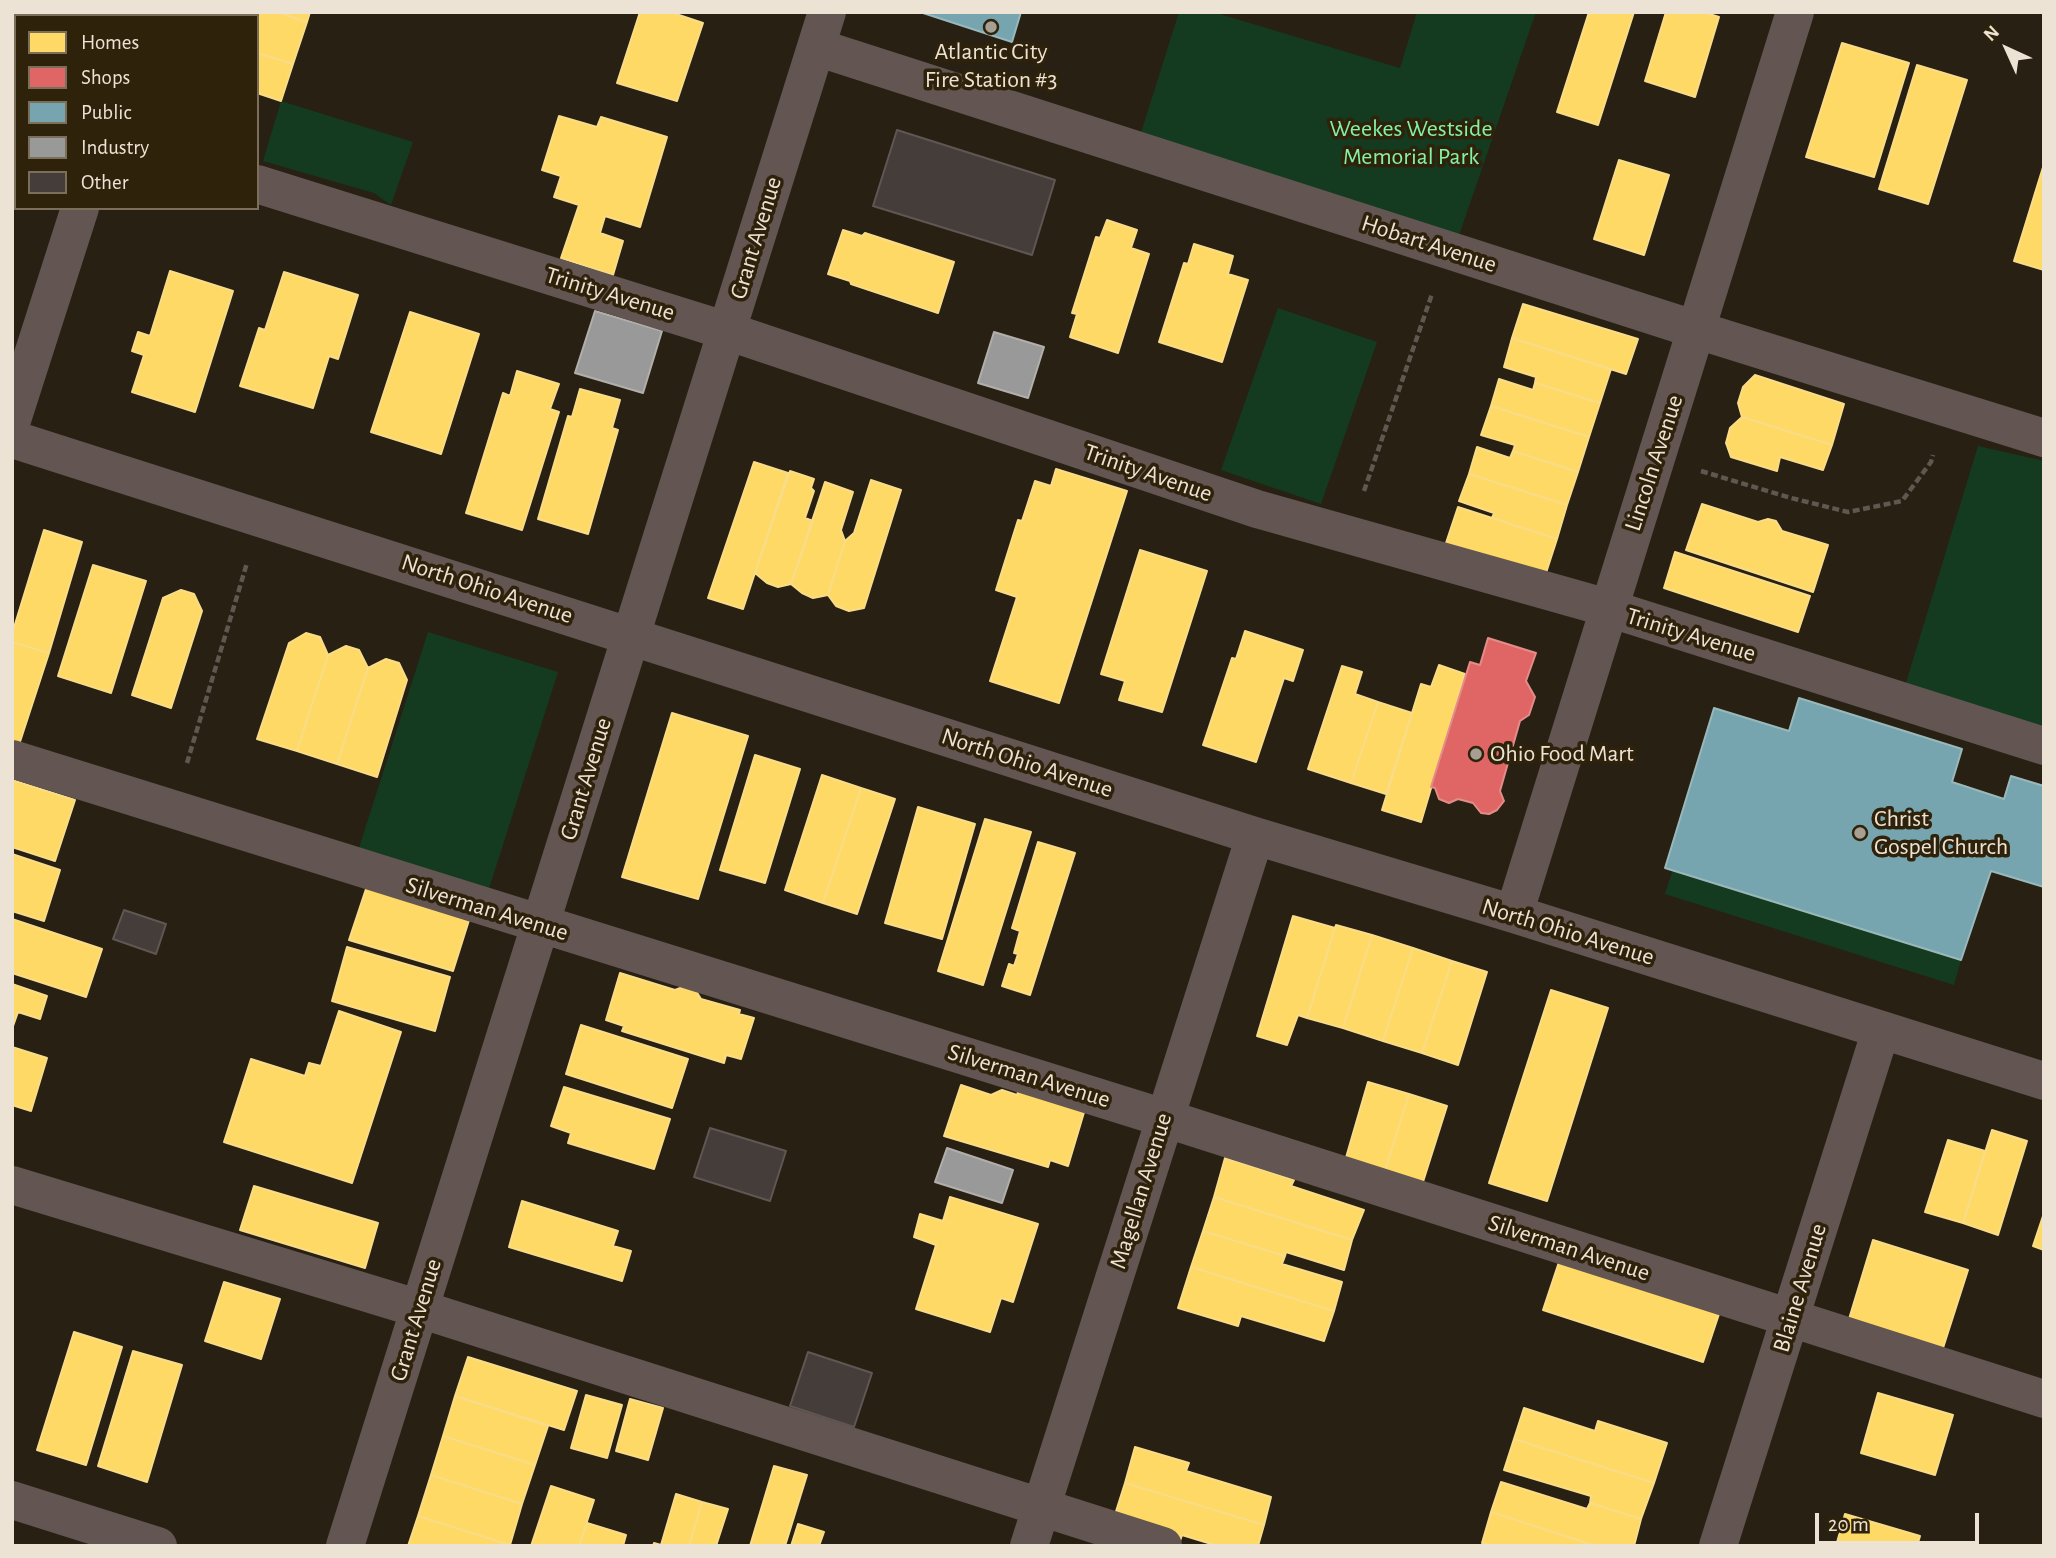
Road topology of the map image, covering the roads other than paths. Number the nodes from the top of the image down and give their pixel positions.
1 (1795, 12) edge
2 (822, 29) edge
3 (259, 185) edge
4 (78, 210) edge
5 (1697, 330) junction
6 (727, 331) junction
7 (12, 420) edge
8 (2044, 438) edge
9 (12, 439) edge
10 (1608, 608) junction
11 (632, 635) junction
12 (2044, 746) edge
13 (12, 759) edge
14 (1255, 836) junction
15 (1514, 914) junction
16 (540, 925) junction
17 (1881, 1030) junction
18 (2044, 1081) edge
19 (1164, 1118) junction
20 (12, 1185) edge
21 (420, 1309) junction
22 (1790, 1318) junction
23 (2044, 1399) edge
24 (12, 1500) edge
25 (1041, 1506) junction
26 (158, 1546) edge
27 (345, 1546) edge
28 (1028, 1546) edge
29 (1163, 1546) edge
30 (1718, 1546) edge

1 - 5 street, Lincoln Avenue
2 - 5 street, Hobart Avenue
2 - 6 street, Grant Avenue
3 - 6 street, Trinity Avenue
4 - 7 street
5 - 8 street, Hobart Avenue
5 - 10 street, Lincoln Avenue
6 - 10 street, Trinity Avenue
6 - 11 street, Grant Avenue
9 - 11 street, North Ohio Avenue
10 - 12 street, Trinity Avenue
10 - 15 street, Lincoln Avenue
11 - 14 street, North Ohio Avenue
11 - 16 street, Grant Avenue
13 - 16 street, Silverman Avenue
14 - 15 street, North Ohio Avenue
14 - 19 street, Magellan Avenue
15 - 17 street, North Ohio Avenue
16 - 19 street, Silverman Avenue
16 - 21 street, Grant Avenue
17 - 18 street, North Ohio Avenue
17 - 22 street, Blaine Avenue
19 - 22 street, Silverman Avenue
19 - 25 street, Magellan Avenue
20 - 21 street
21 - 25 street
21 - 27 street, Grant Avenue
22 - 23 street, Silverman Avenue
22 - 30 street, Blaine Avenue
24 - 26 street
25 - 28 street, Magellan Avenue
25 - 29 street

